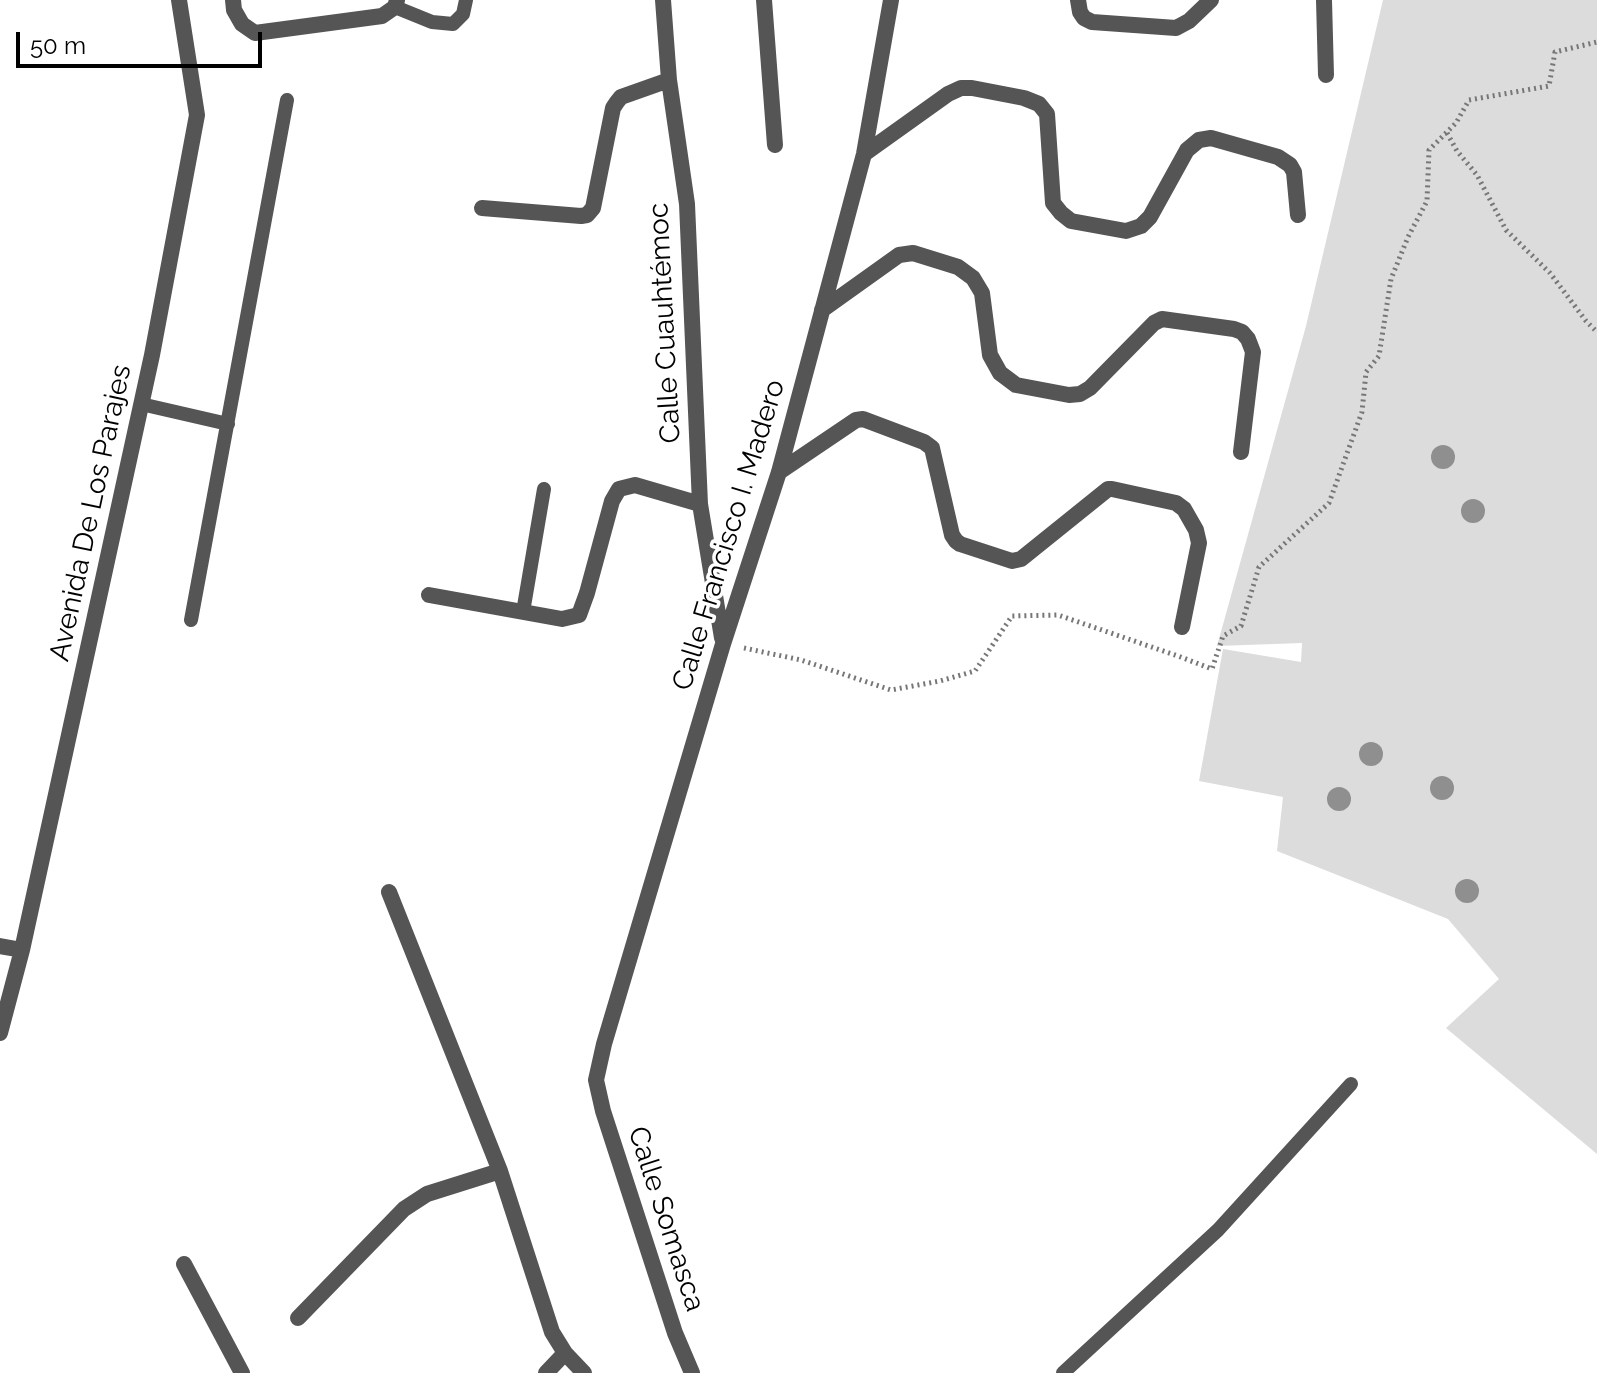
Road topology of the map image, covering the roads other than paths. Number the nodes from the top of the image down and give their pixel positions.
1 (179, 0) edge
2 (233, 0) edge
3 (466, 0) edge
4 (663, 0) edge
5 (764, 0) edge
6 (891, 0) edge
7 (1078, 0) edge
8 (1211, 0) edge
9 (1324, 0) edge
10 (396, 3) edge
11 (1326, 75) dead end
12 (669, 80) junction
13 (287, 100) dead end
14 (775, 145) dead end
15 (864, 154) junction
16 (482, 208) dead end
17 (1298, 215) dead end
18 (822, 310) junction
19 (141, 404) junction
20 (228, 424) junction
21 (1241, 452) dead end
22 (779, 472) junction
23 (544, 489) dead end
24 (700, 504) junction
25 (429, 595) dead end
26 (523, 612) junction
27 (191, 620) dead end
28 (1182, 627) dead end
29 (723, 644) junction
30 (389, 892) dead end
31 (0, 946) edge
32 (22, 950) junction
33 (0, 1033) edge
34 (596, 1080) joint
35 (1351, 1084) dead end
36 (500, 1171) junction
37 (184, 1264) dead end
38 (298, 1318) dead end
39 (565, 1353) junction
40 (242, 1373) edge
41 (546, 1373) edge
42 (584, 1373) edge
43 (692, 1373) edge
44 (1063, 1373) edge

1 - 19 street, Avenida De Los Parajes
2 - 10 street
3 - 10 lane
4 - 12 street, Calle Cuauhtémoc
5 - 14 street
6 - 15 street, Calle Francisco I. Madero
7 - 8 street
9 - 11 street
12 - 16 street
12 - 24 street, Calle Cuauhtémoc
13 - 20 lane
15 - 17 street
15 - 18 street, Calle Francisco I. Madero
18 - 21 street
18 - 22 street, Calle Francisco I. Madero
19 - 20 lane
19 - 32 street, Avenida De Los Parajes
20 - 27 lane
22 - 28 street
22 - 29 street, Calle Francisco I. Madero
23 - 26 lane
24 - 26 street
24 - 29 street, Calle Cuauhtémoc
25 - 26 street
29 - 34 street, Calle Francisco I. Madero
30 - 36 street
31 - 32 street
32 - 33 street, Avenida De Los Parajes
34 - 43 street, Calle Somasca
35 - 44 lane
36 - 38 street
36 - 39 street
37 - 40 street
39 - 41 street
39 - 42 street

